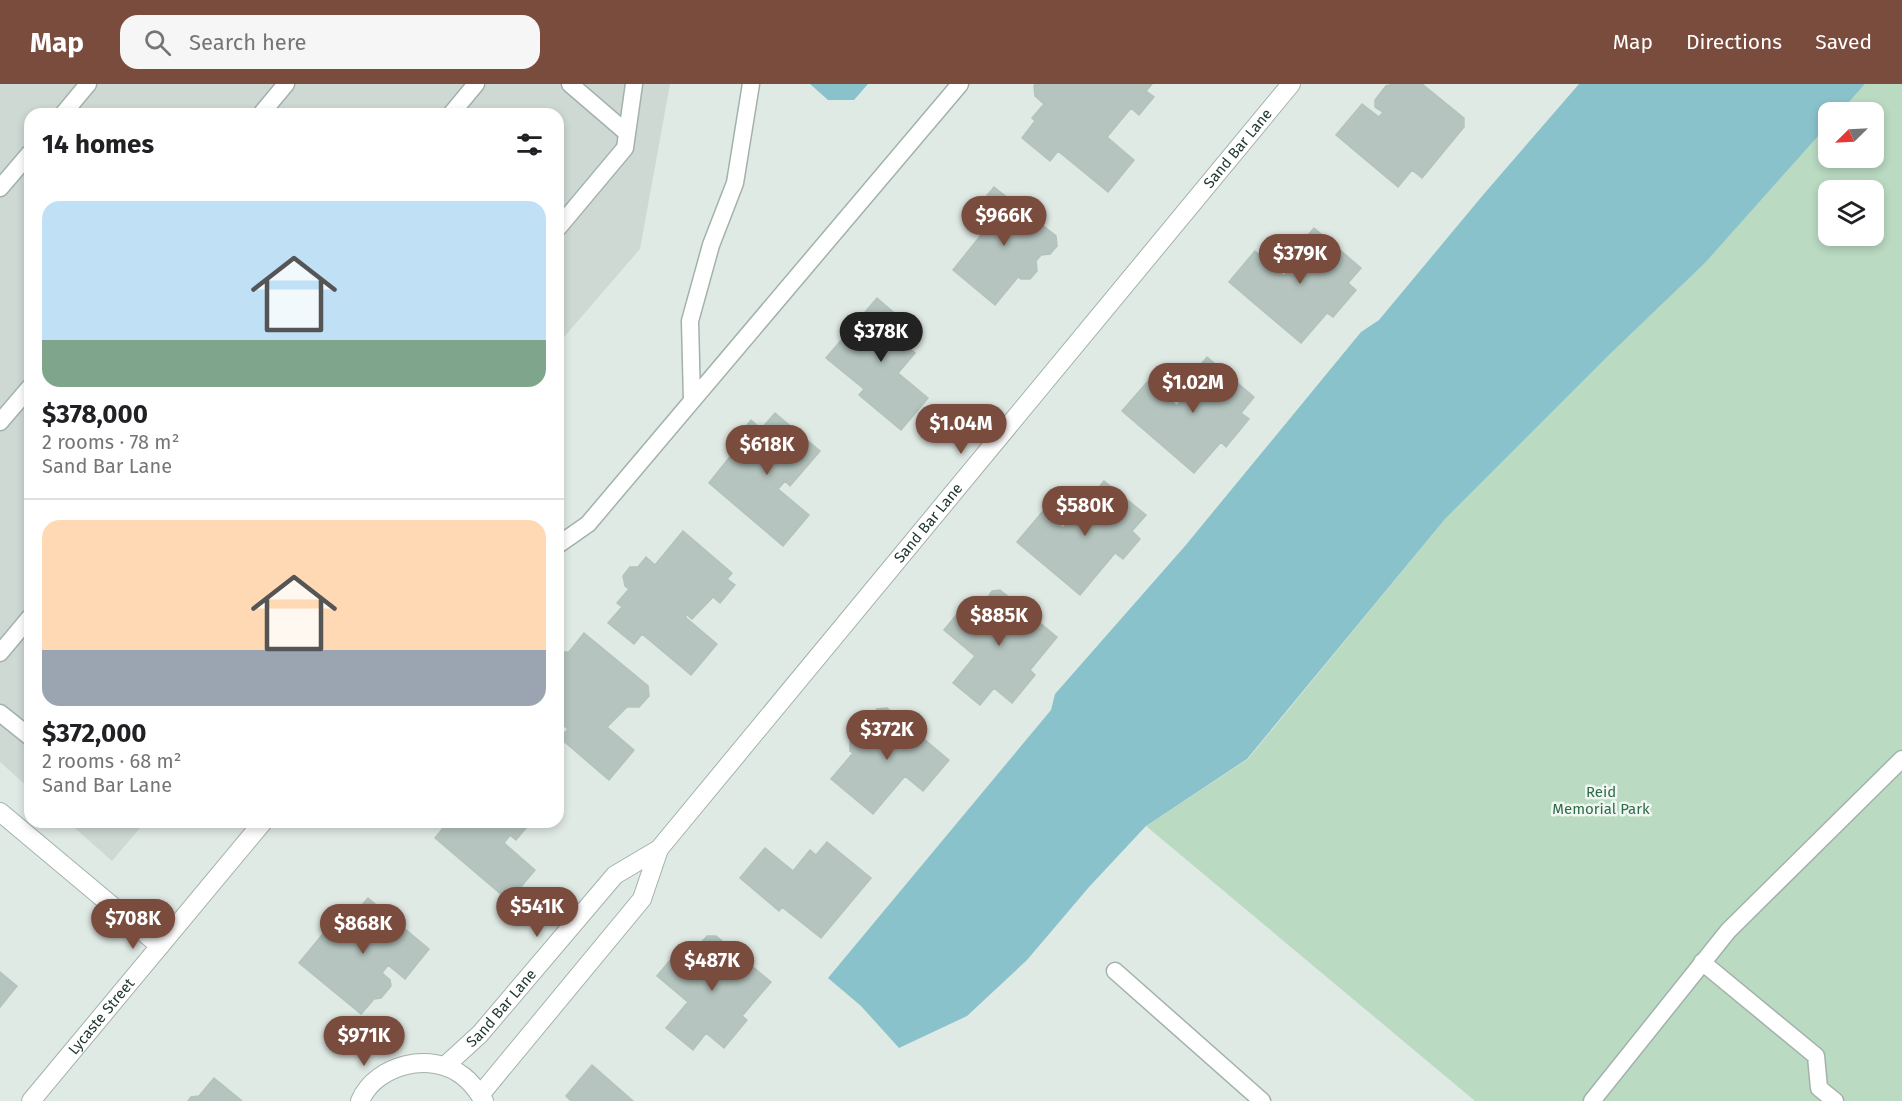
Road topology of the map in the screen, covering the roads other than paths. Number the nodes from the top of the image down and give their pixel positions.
1 (88, 84) edge
2 (286, 84) edge
3 (476, 84) edge
4 (570, 84) edge
5 (634, 84) edge
6 (751, 84) edge
7 (960, 84) edge
8 (1291, 84) edge
9 (68, 108) edge
10 (266, 108) edge
11 (456, 108) edge
12 (627, 133) junction
13 (24, 160) edge
14 (0, 188) edge
15 (564, 221) edge
16 (24, 394) edge
17 (692, 400) junction
18 (0, 422) edge
19 (564, 541) edge
20 (24, 624) edge
21 (0, 653) edge
22 (0, 713) edge
23 (24, 732) edge
24 (1902, 759) edge
25 (0, 812) edge
26 (258, 828) edge
27 (659, 849) junction
28 (160, 946) junction
29 (1702, 962) junction
30 (1115, 971) dead end
31 (445, 1066) junction
32 (482, 1098) edge
33 (31, 1101) edge
34 (360, 1101) edge
35 (1262, 1101) edge
36 (1592, 1101) edge
37 (1835, 1101) edge

1 - 9 lane
2 - 10 lane
3 - 11 lane
4 - 12 lane
5 - 12 lane
6 - 17 lane
7 - 17 lane
8 - 27 street, Sand Bar Lane
12 - 15 lane
13 - 14 lane
16 - 18 lane
17 - 19 lane
20 - 21 lane
22 - 23 lane
24 - 29 lane
25 - 28 street
26 - 28 street, Lycaste Street
27 - 31 street, Sand Bar Lane
27 - 32 street, Sand Bar Lane
28 - 33 street, Lycaste Street
29 - 36 lane
29 - 37 lane
30 - 35 lane
31 - 32 street
31 - 34 street

